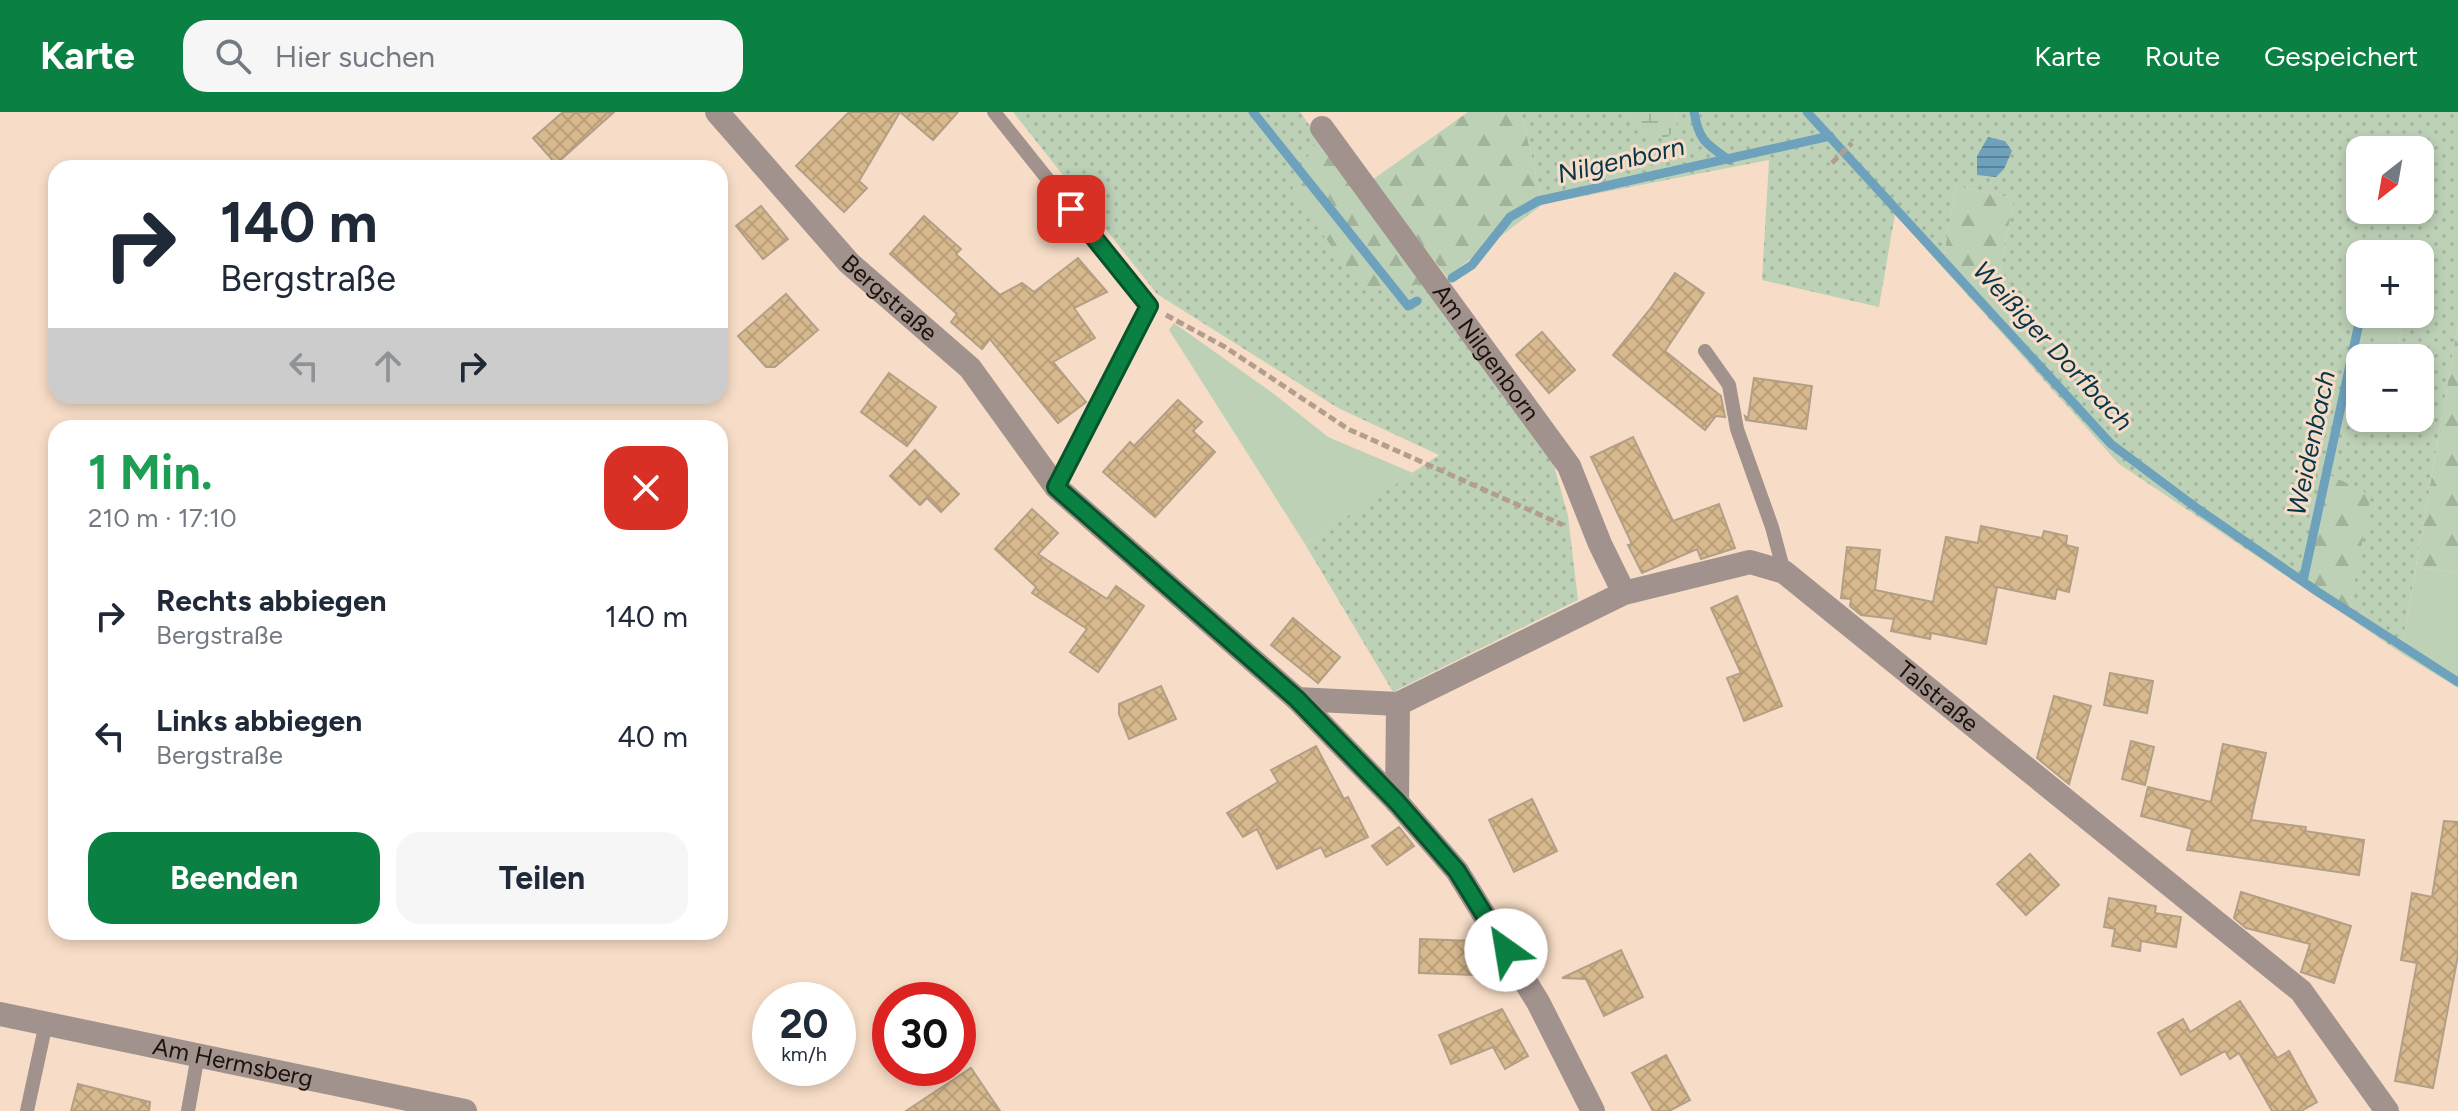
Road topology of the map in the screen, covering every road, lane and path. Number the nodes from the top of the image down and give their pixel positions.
1 (717, 112) edge
2 (994, 112) edge
3 (1322, 128) dead end
4 (1852, 143) dead end
5 (1832, 163) dead end
6 (1149, 306) junction
7 (1705, 351) dead end
8 (1056, 487) junction
9 (1600, 544) junction
10 (1784, 572) junction
11 (1624, 593) junction
12 (1297, 699) junction
13 (1398, 704) junction
14 (1397, 802) junction
15 (0, 1014) edge
16 (46, 1023) junction
17 (198, 1055) junction
18 (27, 1111) edge
19 (188, 1111) edge
20 (465, 1111) edge
21 (1593, 1111) edge
22 (2387, 1111) edge

1 - 8 street, Bergstraße
2 - 6 lane
3 - 9 street, Am Nilgenborn
4 - 5 path
6 - 8 lane
6 - 9 path
7 - 10 lane
8 - 12 street, Bergstraße
9 - 11 street, Am Nilgenborn
10 - 11 street, Talstraße
10 - 22 street, Talstraße
11 - 13 street, Talstraße
12 - 13 street, Talstraße
12 - 14 street, Bergstraße
13 - 14 street
14 - 21 street, Bergstraße
15 - 16 street, Am Hermsberg
16 - 17 street, Am Hermsberg
16 - 18 lane
17 - 19 lane
17 - 20 street, Am Hermsberg

